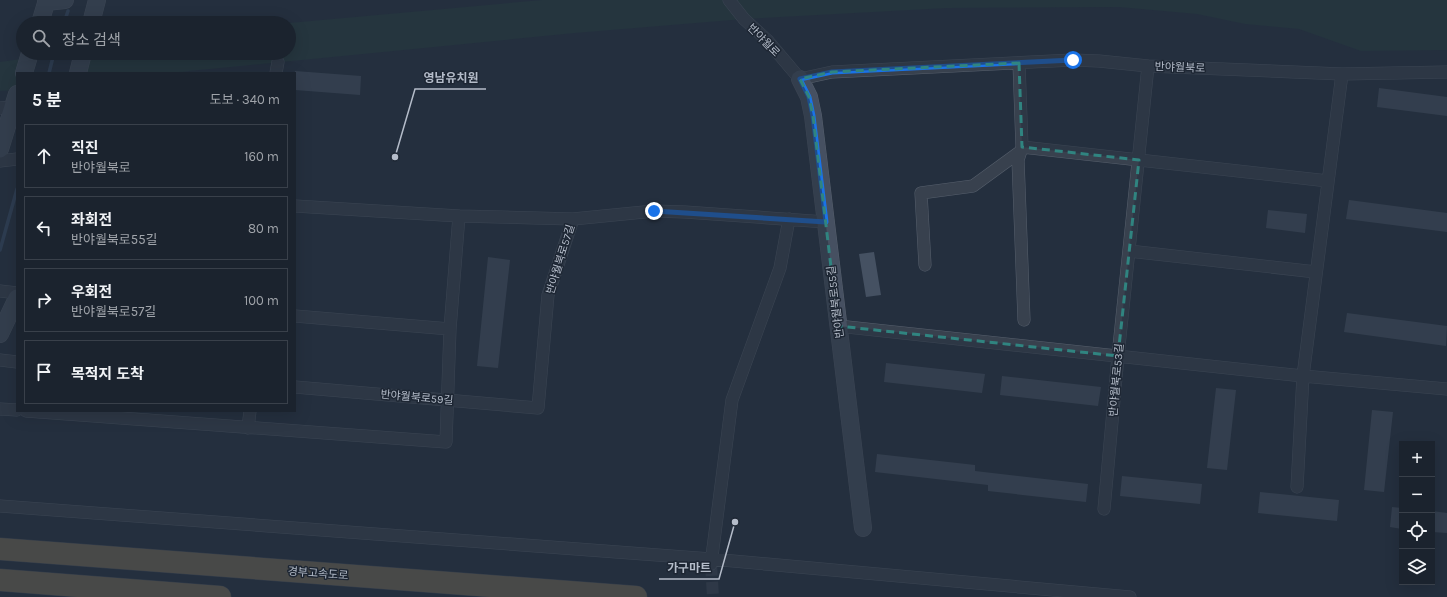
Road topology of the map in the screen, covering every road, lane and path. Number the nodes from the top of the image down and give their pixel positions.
1 (65, 0) edge
2 (97, 0) edge
3 (729, 0) edge
4 (47, 1) edge
5 (42, 16) edge
6 (93, 16) edge
7 (28, 60) edge
8 (81, 60) edge
9 (1019, 63) junction
10 (1148, 66) junction
11 (24, 72) edge
12 (78, 72) edge
13 (1447, 72) edge
14 (1342, 74) junction
15 (800, 79) junction
16 (10, 103) edge
17 (0, 149) edge
18 (1022, 149) junction
19 (16, 159) edge
20 (1138, 160) junction
21 (0, 161) edge
22 (1328, 181) junction
23 (296, 206) edge
24 (459, 216) junction
25 (573, 219) junction
26 (789, 219) junction
27 (826, 222) junction
28 (1129, 251) junction
29 (926, 265) dead end
30 (1316, 272) junction
31 (0, 292) edge
32 (16, 293) edge
33 (16, 300) edge
34 (296, 316) edge
35 (1024, 320) dead end
36 (838, 326) junction
37 (450, 329) junction
38 (0, 334) edge
39 (1118, 356) junction
40 (0, 360) edge
41 (16, 362) edge
42 (1303, 376) junction
43 (296, 386) edge
44 (1447, 389) edge
45 (448, 400) junction
46 (538, 408) joint
47 (0, 409) edge
48 (16, 410) edge
49 (39, 412) edge
50 (250, 412) edge
51 (248, 428) junction
52 (1297, 487) dead end
53 (0, 506) edge
54 (1104, 509) dead end
55 (862, 528) dead end
56 (0, 549) edge
57 (711, 562) junction
58 (0, 580) edge
59 (220, 597) edge
60 (636, 597) edge
61 (1130, 597) edge

1 - 4 street
2 - 6 street
3 - 15 street, 반야월로
4 - 5 street
7 - 11 street
8 - 12 street
9 - 10 street, 반야월북로
9 - 15 street, 반야월북로
9 - 18 street
10 - 14 street, 반야월북로
10 - 20 street, 반야월북로53길
13 - 14 street, 반야월북로
14 - 22 street
15 - 27 street, 반야월북로55길
16 - 17 street
18 - 20 street
18 - 29 street
18 - 35 street
19 - 21 street
20 - 22 street
20 - 28 street, 반야월북로53길
22 - 30 street
23 - 24 street
24 - 25 street
24 - 37 street
25 - 26 street, 반야월북로57길
25 - 46 street, 반야월북로57길
26 - 27 street, 반야월북로57길
26 - 57 street
27 - 36 street, 반야월북로55길
28 - 30 street
28 - 39 street, 반야월북로53길
30 - 42 street
31 - 32 street
33 - 38 street
34 - 37 street
36 - 39 street
36 - 55 street, 반야월북로55길
37 - 45 street
39 - 42 street
39 - 54 street, 반야월북로53길
40 - 41 street
42 - 44 street
42 - 52 street
43 - 45 street, 반야월북로59길
45 - 46 street, 반야월북로59길
45 - 51 street
47 - 48 street
49 - 51 street
50 - 51 street
53 - 57 street
56 - 60 highway, 경부고속도로
57 - 61 street
58 - 59 highway

